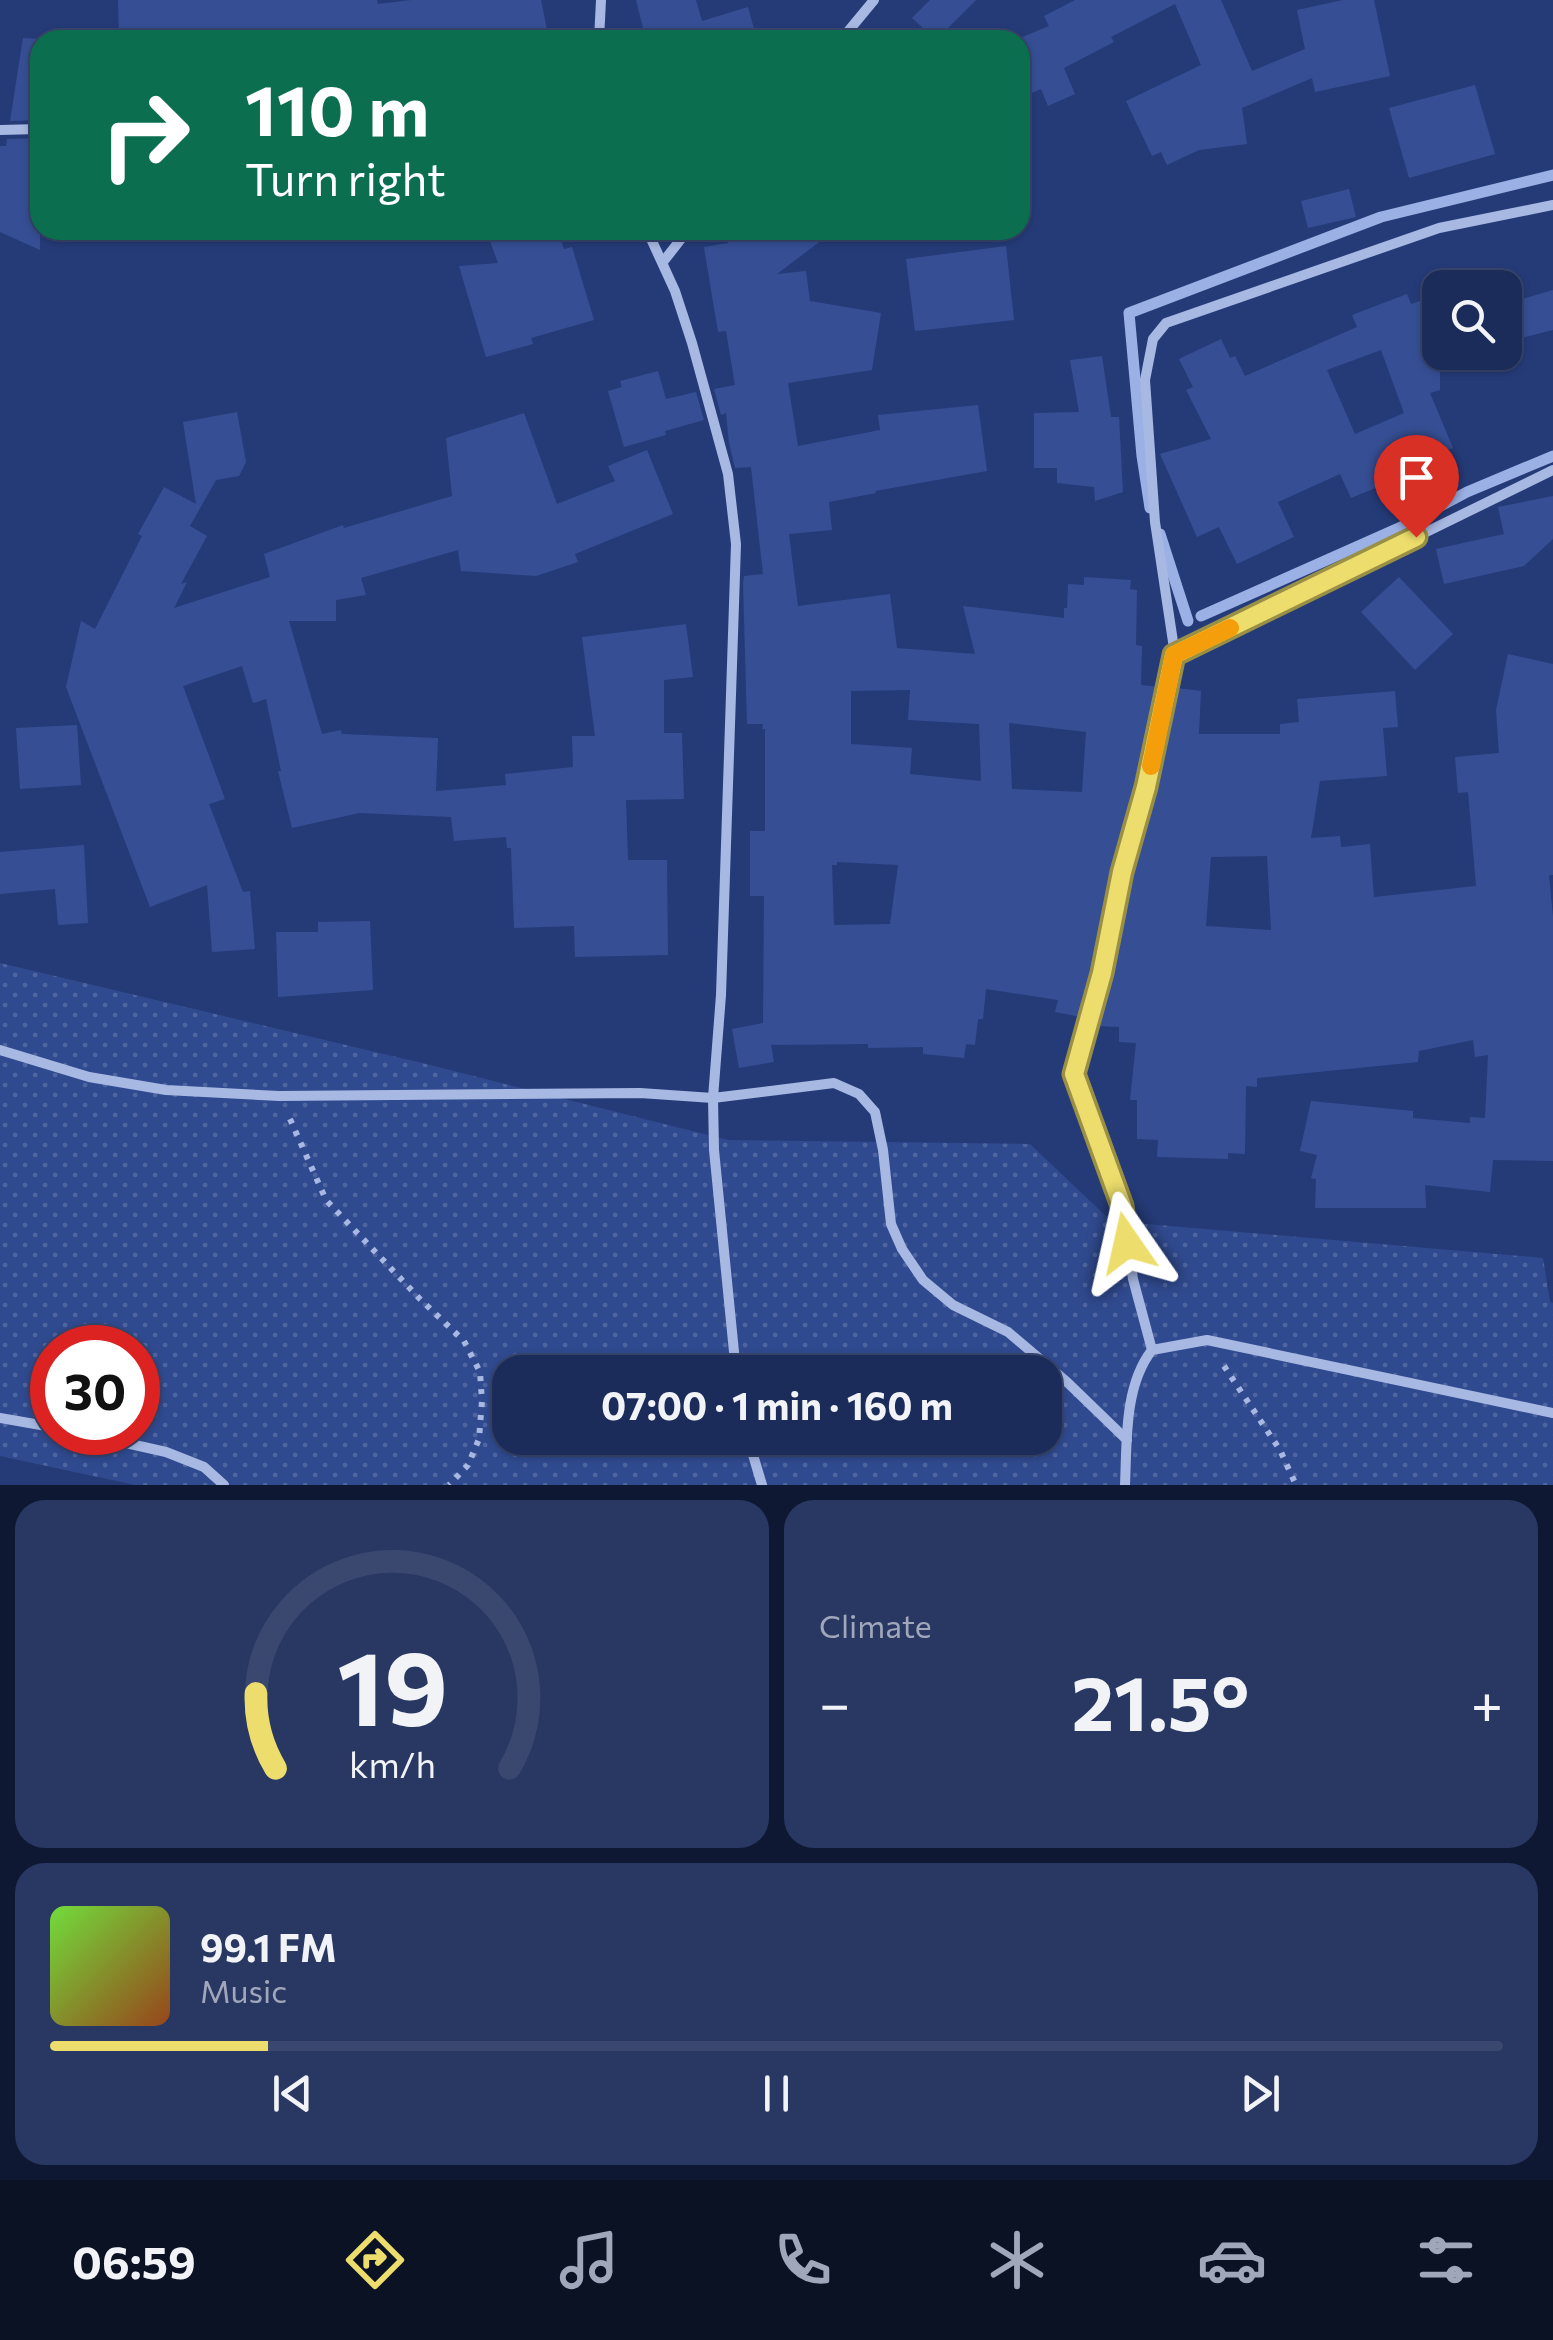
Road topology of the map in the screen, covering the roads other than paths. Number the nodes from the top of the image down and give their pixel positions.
1 (601, 0) edge
2 (874, 0) edge
3 (600, 30) edge
4 (850, 30) edge
5 (30, 129) edge
6 (0, 130) edge
7 (1553, 205) edge
8 (651, 240) edge
9 (680, 240) edge
10 (663, 262) junction
11 (1553, 470) edge
12 (1174, 655) junction
13 (0, 1050) edge
14 (713, 1098) junction
15 (1152, 1350) junction
16 (734, 1355) edge
17 (1553, 1413) edge
18 (0, 1418) edge
19 (30, 1423) edge
20 (1127, 1440) junction
21 (160, 1451) edge
22 (753, 1455) edge
23 (224, 1485) edge
24 (762, 1485) edge
25 (1125, 1485) edge

1 - 3 street
2 - 4 street
5 - 6 street
7 - 12 street
8 - 10 street
9 - 10 street
10 - 14 street
11 - 12 street
12 - 15 street
13 - 14 street
14 - 16 street
14 - 20 street
15 - 17 street
15 - 20 street
18 - 19 street
20 - 25 street
21 - 23 street
22 - 24 street

